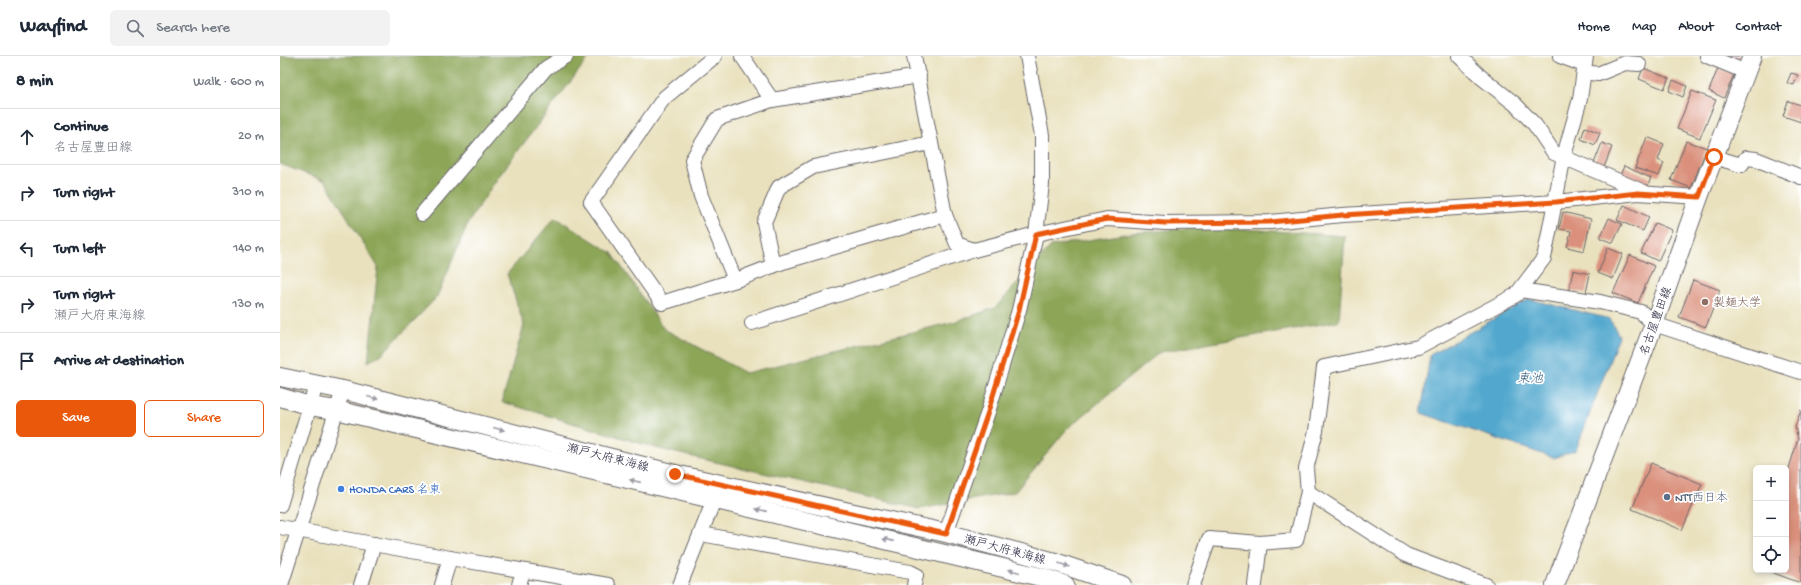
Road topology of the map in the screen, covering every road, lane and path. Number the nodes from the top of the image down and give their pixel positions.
1 (566, 56) edge
2 (715, 56) edge
3 (742, 56) edge
4 (914, 56) edge
5 (1028, 56) edge
6 (1459, 56) edge
7 (1560, 56) edge
8 (1706, 56) edge
9 (1639, 64) dead end
10 (1749, 64) edge
11 (1585, 65) edge
12 (918, 76) junction
13 (772, 100) junction
14 (931, 143) junction
15 (1564, 156) junction
16 (1714, 157) junction
17 (1801, 177) edge
18 (1649, 194) junction
19 (1699, 197) junction
20 (1556, 202) junction
21 (422, 214) dead end
22 (945, 215) junction
23 (1036, 234) junction
24 (974, 250) junction
25 (774, 266) junction
26 (736, 280) junction
27 (1520, 290) junction
28 (752, 322) dead end
29 (1654, 324) junction
30 (1801, 372) edge
31 (280, 377) edge
32 (316, 385) junction
33 (343, 390) junction
34 (280, 397) edge
35 (310, 406) junction
36 (336, 410) junction
37 (1308, 492) junction
38 (714, 500) junction
39 (280, 505) edge
40 (280, 527) edge
41 (299, 530) junction
42 (701, 534) junction
43 (946, 534) junction
44 (374, 544) junction
45 (1260, 544) junction
46 (450, 558) junction
47 (523, 571) junction
48 (281, 585) edge
49 (361, 585) edge
50 (442, 585) edge
51 (519, 585) edge
52 (603, 585) edge
53 (680, 585) edge
54 (914, 585) edge
55 (1065, 585) edge
56 (1122, 585) edge
57 (1193, 585) edge
58 (1255, 585) edge
59 (1486, 585) edge
60 (1556, 585) edge

1 - 21 street
2 - 26 street
3 - 13 street
4 - 12 street
5 - 23 street
6 - 15 street
7 - 11 street
8 - 10 street
9 - 11 street
10 - 16 main road, 名古屋豊田線
11 - 15 street
12 - 13 street
12 - 14 street
13 - 26 street
14 - 22 street
14 - 25 street
15 - 18 street
15 - 20 street
16 - 17 street
16 - 19 main road, 名古屋豊田線
18 - 19 street
18 - 20 street
19 - 29 main road, 名古屋豊田線
20 - 23 street
20 - 27 street
22 - 24 street
22 - 25 street
23 - 24 street
23 - 43 street
24 - 28 street
25 - 26 street
27 - 29 street
27 - 37 street
29 - 30 street
29 - 60 main road, 名古屋豊田線
31 - 32 main road, 瀬戸大府東海線
32 - 33 main road, 瀬戸大府東海線
32 - 35 street
33 - 36 street
33 -> 43 main road, 瀬戸大府東海線
34 - 35 main road, 瀬戸大府東海線
35 - 36 main road, 瀬戸大府東海線
35 - 39 street
38 -> 36 main road, 瀬戸大府東海線
36 - 41 street
37 - 45 street
37 - 59 street
38 - 42 street
55 -> 38 main road, 瀬戸大府東海線
40 - 41 street
41 - 44 street
41 - 48 street
42 - 53 street
42 - 54 street
43 -> 56 main road, 瀬戸大府東海線
44 - 46 street
44 - 49 street
45 - 57 street
45 - 58 street
46 - 47 street
46 - 50 street
47 - 51 street
47 - 52 street

